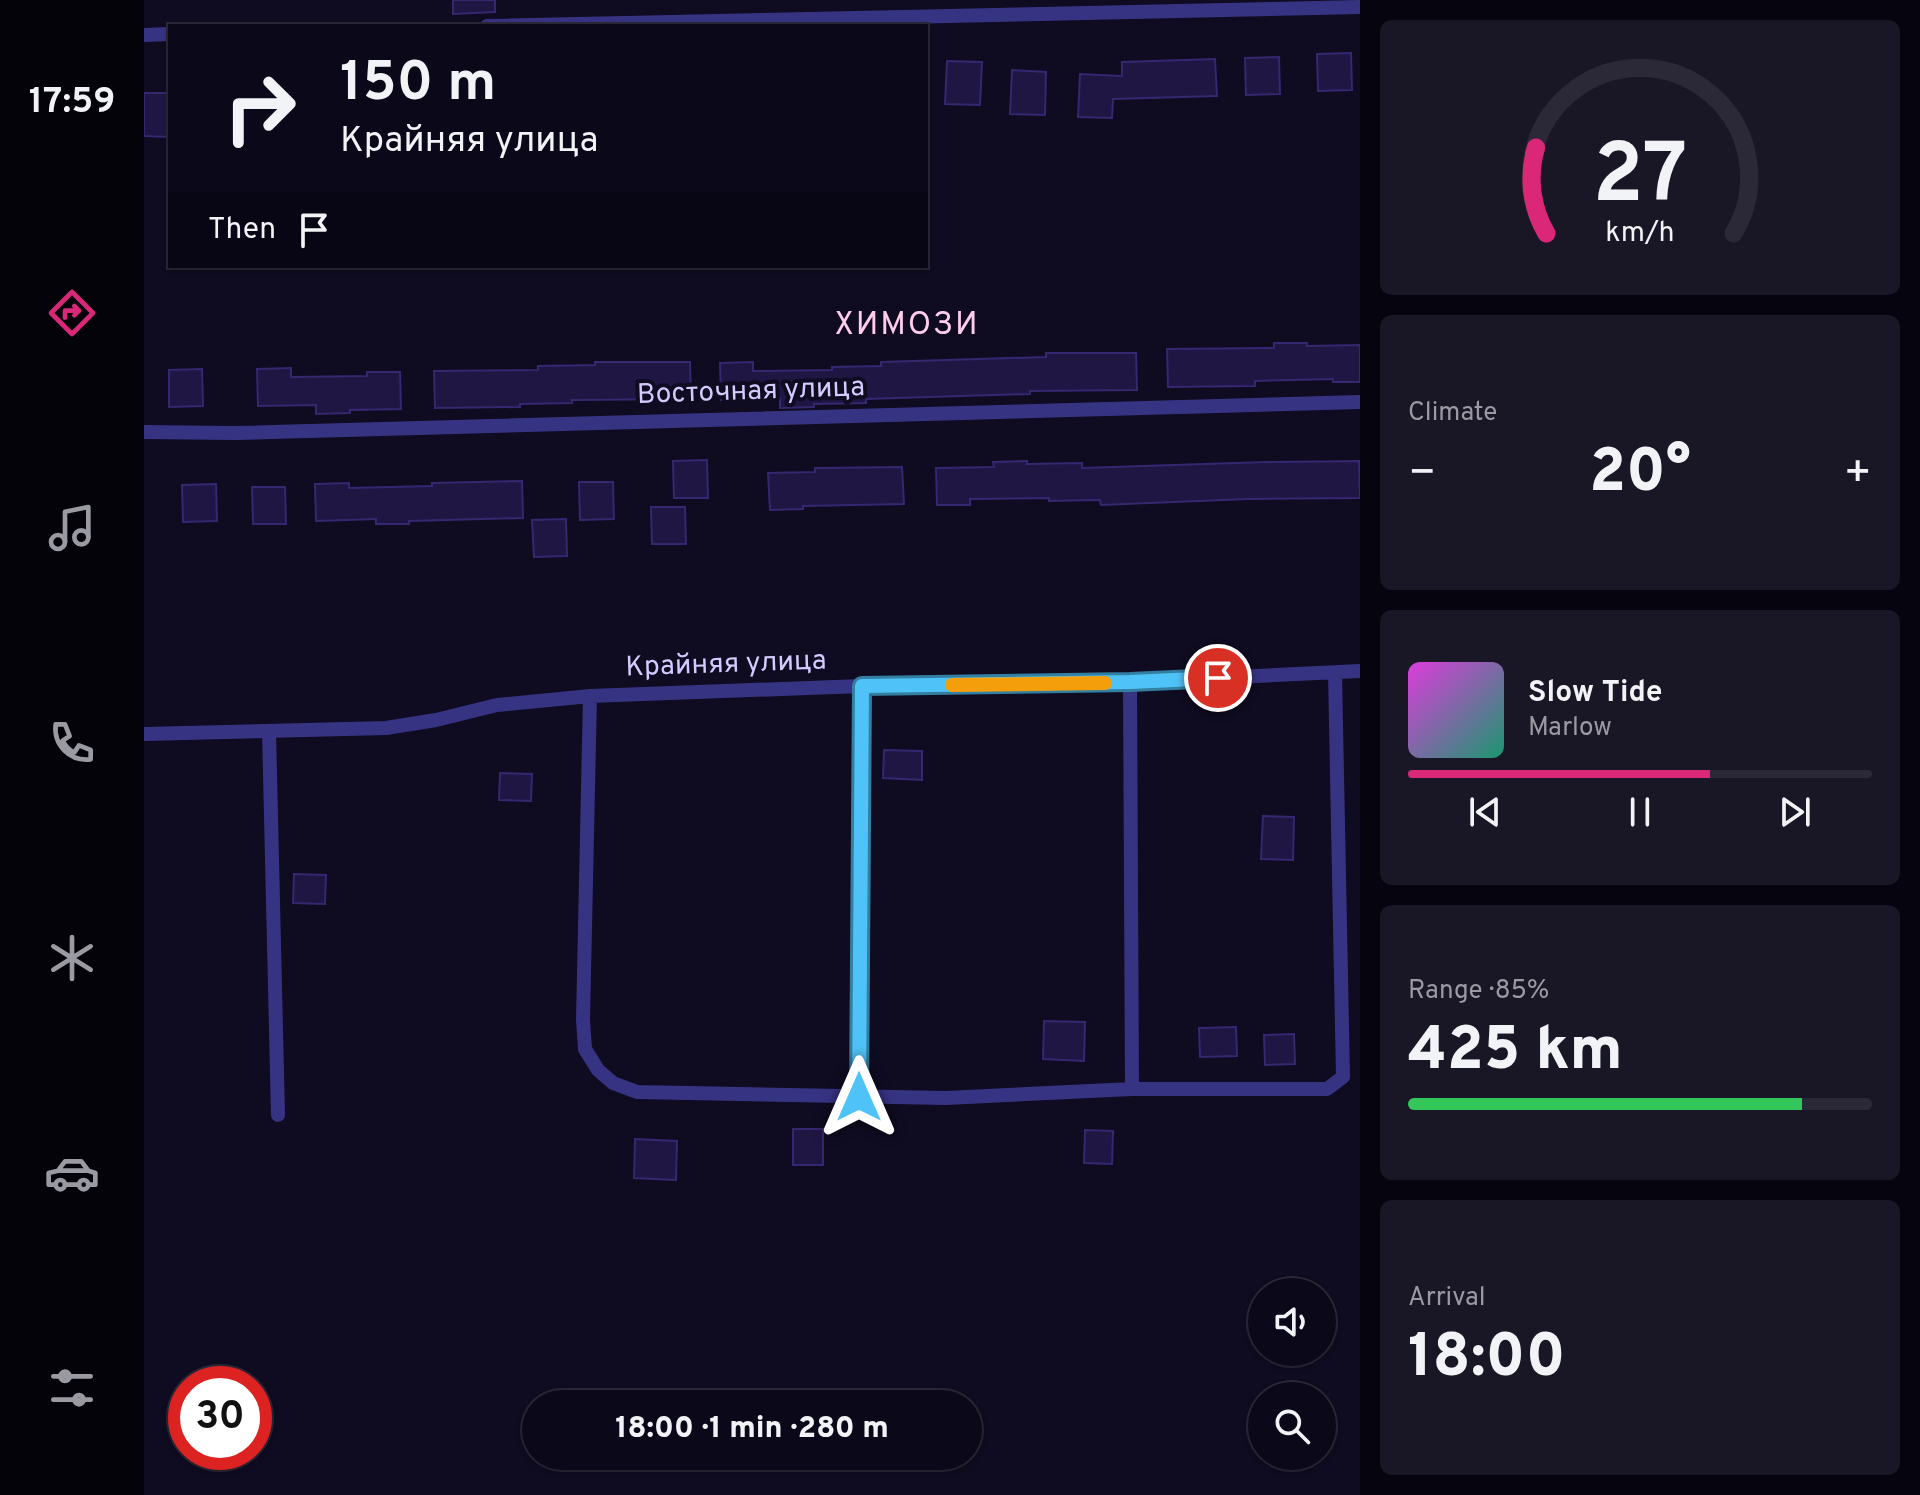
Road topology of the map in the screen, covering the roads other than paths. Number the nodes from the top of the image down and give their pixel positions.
1 (1360, 7) edge
2 (579, 24) edge
3 (168, 34) edge
4 (144, 35) edge
5 (1360, 402) edge
6 (144, 432) edge
7 (1360, 671) edge
8 (1335, 673) junction
9 (1130, 682) junction
10 (862, 686) junction
11 (590, 696) junction
12 (269, 731) junction
13 (144, 734) edge
14 (1132, 1089) junction
15 (859, 1097) junction
16 (278, 1115) dead end

1 - 2 street
3 - 4 street
5 - 6 street, Восточная улица
7 - 8 street, Крайняя улица
8 - 9 street, Крайняя улица
8 - 14 street
9 - 10 street, Крайняя улица
9 - 14 street
10 - 11 street, Крайняя улица
10 - 15 street
11 - 12 street, Крайняя улица
11 - 15 street
12 - 13 street, Крайняя улица
12 - 16 street
14 - 15 street

